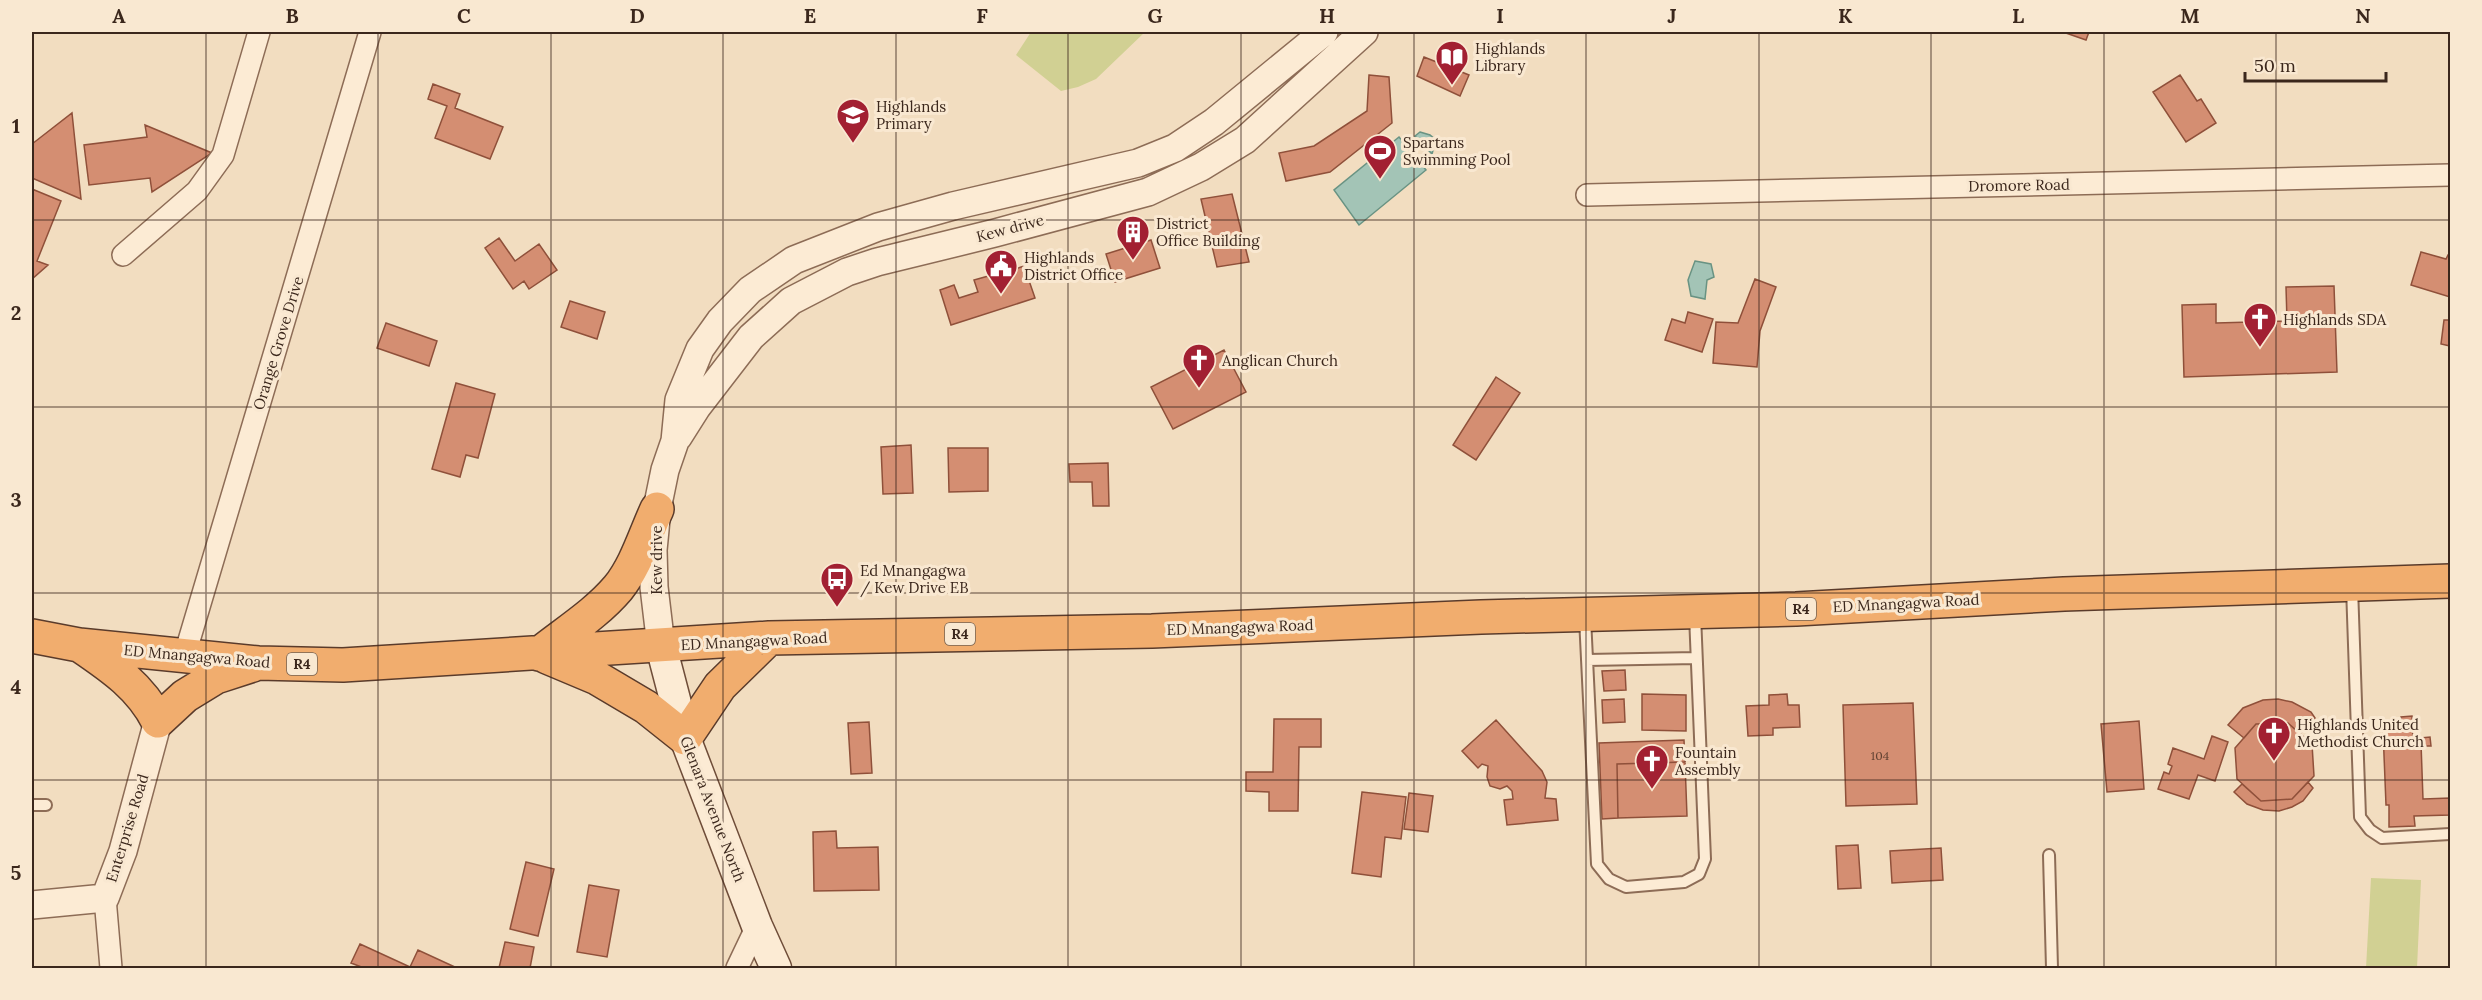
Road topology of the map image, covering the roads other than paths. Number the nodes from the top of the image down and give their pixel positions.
1 (259, 32) edge
2 (370, 32) edge
3 (1324, 32) edge
4 (1364, 32) edge
5 (2451, 175) edge
6 (1587, 195) dead end
7 (123, 255) dead end
8 (675, 441) junction
9 (657, 509) junction
10 (2451, 581) edge
11 (2352, 584) junction
12 (1694, 612) junction
13 (1585, 615) junction
14 (32, 636) edge
15 (769, 638) junction
16 (79, 645) junction
17 (661, 646) junction
18 (186, 654) junction
19 (539, 654) junction
20 (1696, 658) junction
21 (1587, 660) junction
22 (258, 663) junction
23 (158, 721) junction
24 (685, 738) junction
25 (32, 805) edge
26 (46, 805) dead end
27 (2451, 834) edge
28 (2049, 855) dead end
29 (105, 898) junction
30 (32, 905) edge
31 (757, 926) junction
32 (111, 969) edge
33 (737, 969) edge
34 (776, 969) edge
35 (2052, 969) edge

1 - 7 street
2 - 18 street, Orange Grove Drive
3 - 8 street, Kew drive
4 - 8 street, Kew drive
5 - 6 street, Dromore Road
8 - 9 street, Kew drive
9 - 17 street, Kew drive
9 - 19 highway
10 - 11 highway, ED Mnangagwa Road / R4
11 - 12 highway, ED Mnangagwa Road / R4
11 - 27 lane
12 - 13 highway, ED Mnangagwa Road / R4
12 - 20 lane
13 - 15 highway, ED Mnangagwa Road / R4
13 - 21 lane
14 - 16 highway, ED Mnangagwa Road / R4
15 - 17 highway, ED Mnangagwa Road / R4
15 - 24 highway
16 - 18 highway, ED Mnangagwa Road / R4
16 - 23 highway
17 - 19 highway, ED Mnangagwa Road / R4
17 - 24 main road, Glenara Avenue North
18 - 22 highway, ED Mnangagwa Road / R4
19 - 22 highway, ED Mnangagwa Road / R4
19 - 24 highway
20 - 21 lane
20 - 21 lane
22 - 23 highway
23 - 29 street, Enterprise Road
24 - 31 main road, Glenara Avenue North
25 - 26 lane
28 - 35 lane
29 - 30 street, Enterprise Road
29 - 32 street
31 - 33 street
31 - 34 main road, Glenara Avenue North

